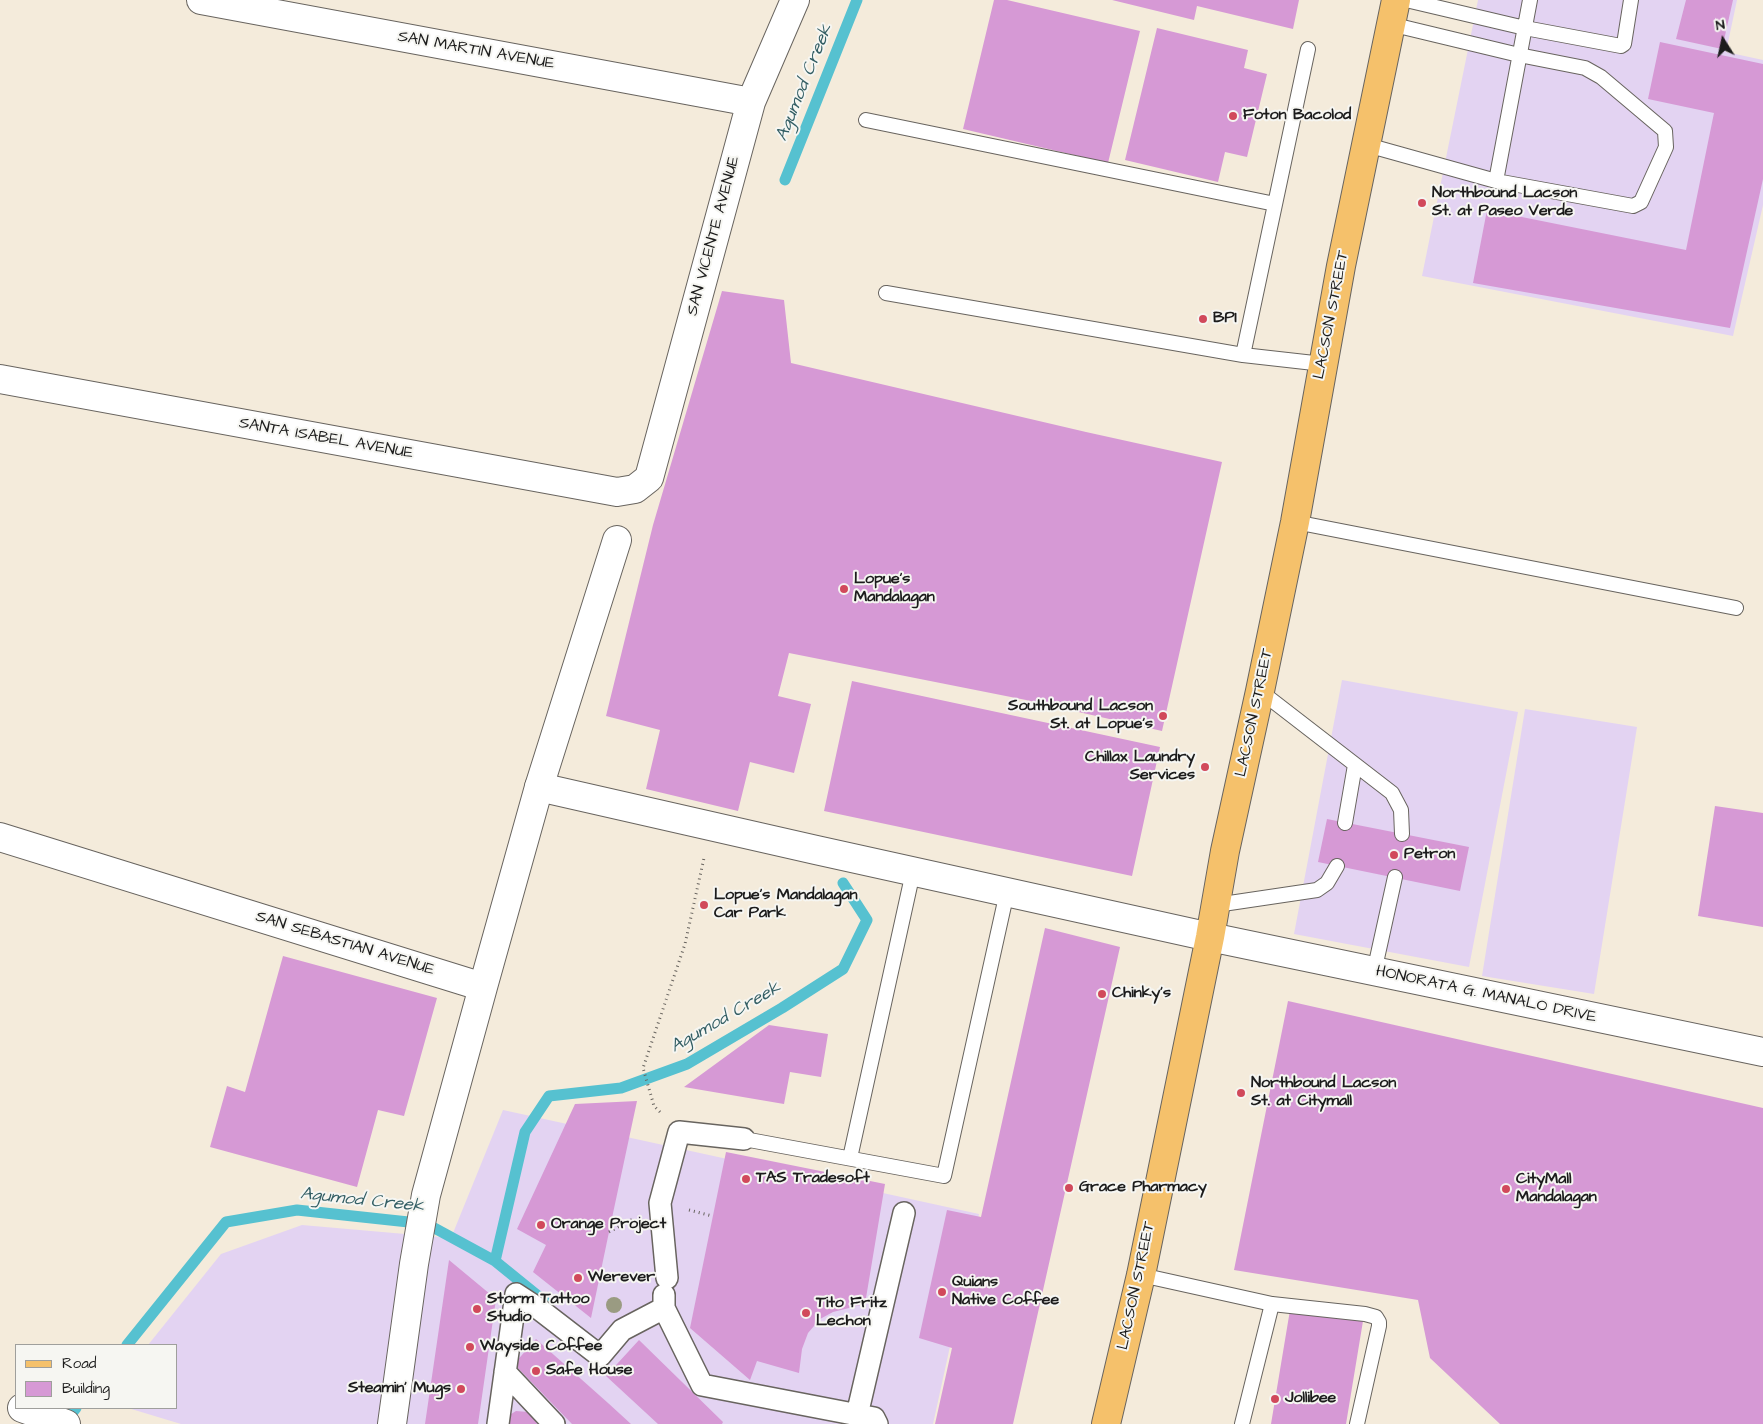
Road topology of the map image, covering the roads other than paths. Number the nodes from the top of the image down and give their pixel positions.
1 (202, 0) edge
2 (795, 0) edge
3 (1406, 0) edge
4 (1530, 0) edge
5 (1631, 0) edge
6 (1393, 12) edge
7 (1525, 28) junction
8 (1308, 49) dead end
9 (1519, 55) junction
10 (751, 102) junction
11 (866, 120) dead end
12 (1367, 145) junction
13 (1496, 181) junction
14 (1276, 204) junction
15 (886, 293) dead end
16 (1243, 355) junction
17 (1323, 364) junction
18 (0, 379) edge
19 (649, 478) joint
20 (1295, 522) junction
21 (617, 540) dead end
22 (1736, 608) dead end
23 (1260, 691) junction
24 (1355, 765) junction
25 (539, 787) junction
26 (1345, 823) dead end
27 (1402, 834) dead end
28 (0, 837) edge
29 (1338, 866) dead end
30 (913, 872) junction
31 (1395, 878) dead end
32 (1007, 892) junction
33 (1216, 906) junction
34 (1210, 937) junction
35 (1374, 972) junction
36 (483, 987) junction
37 (1763, 1052) edge
38 (744, 1139) joint
39 (850, 1158) junction
40 (904, 1213) dead end
41 (1141, 1275) junction
42 (665, 1294) junction
43 (1272, 1304) junction
44 (505, 1372) junction
45 (0, 1400) edge
46 (15, 1406) edge
47 (25, 1409) edge
48 (857, 1416) junction
49 (66, 1424) edge
50 (392, 1424) edge
51 (498, 1424) edge
52 (554, 1424) edge
53 (877, 1424) edge
54 (1106, 1424) edge
55 (1242, 1424) edge
56 (1356, 1424) edge

1 - 10 street, SAN MARTIN AVENUE
2 - 10 street, SAN VICENTE AVENUE
3 - 7 lane
4 - 7 lane
5 - 7 lane
6 - 9 lane
6 - 12 main road, LACSON STREET
7 - 9 lane
8 - 14 lane
9 - 13 lane
9 - 13 lane
10 - 19 street, SAN VICENTE AVENUE
11 - 14 lane
12 - 13 lane
12 - 17 main road, LACSON STREET
14 - 16 lane
15 - 16 lane
16 - 17 lane
17 - 20 main road, LACSON STREET
18 - 19 street, SANTA ISABEL AVENUE
20 - 22 lane
20 - 23 main road, LACSON STREET
21 - 25 street
23 - 24 lane
23 - 33 main road, LACSON STREET
24 - 26 lane
24 - 27 lane
25 - 30 street, HONORATA G. MANALO DRIVE
25 - 36 street
28 - 36 street, SAN SEBASTIAN AVENUE
29 - 33 lane
30 - 32 street, HONORATA G. MANALO DRIVE
30 - 39 lane
31 - 35 lane
32 - 34 street, HONORATA G. MANALO DRIVE
32 - 39 lane
33 - 34 main road, LACSON STREET
34 - 35 street, HONORATA G. MANALO DRIVE
34 - 41 main road, LACSON STREET
35 - 37 street, HONORATA G. MANALO DRIVE
36 - 50 street
38 - 39 lane
38 - 42 street
40 - 48 street
41 - 43 lane
41 - 54 main road, LACSON STREET
42 - 44 street
42 - 48 street
43 - 55 lane
43 - 56 lane
44 - 51 street
44 - 52 street
45 - 46 street
47 - 49 street
48 - 53 street

